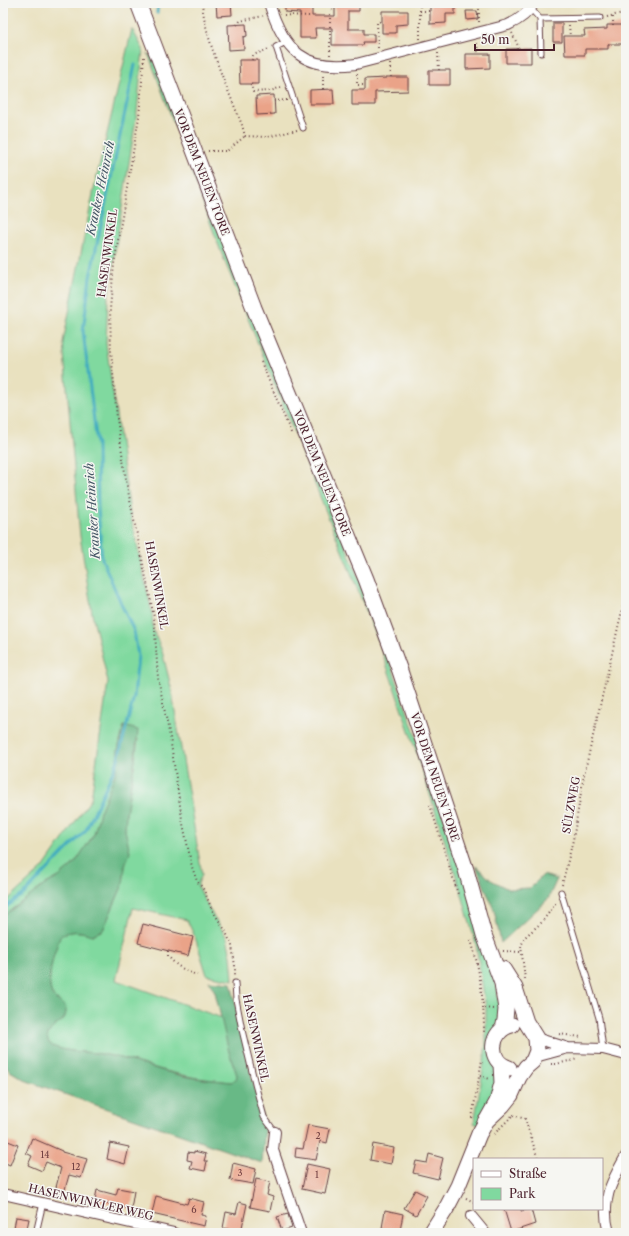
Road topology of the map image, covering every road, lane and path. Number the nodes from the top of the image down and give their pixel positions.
1 (138, 3) edge
2 (202, 3) edge
3 (269, 3) edge
4 (420, 3) edge
5 (483, 4) dead end
6 (532, 6) edge
7 (335, 10) dead end
8 (420, 11) junction
9 (430, 11) dead end
10 (626, 12) edge
11 (613, 15) junction
12 (273, 16) junction
13 (311, 16) dead end
14 (568, 18) junction
15 (600, 18) joint
16 (540, 20) junction
17 (382, 21) dead end
18 (237, 25) dead end
19 (508, 25) junction
20 (613, 26) dead end
21 (479, 33) junction
22 (570, 36) dead end
23 (286, 42) junction
24 (437, 44) junction
25 (276, 47) junction
26 (420, 48) junction
27 (519, 48) dead end
28 (540, 53) dead end
29 (144, 56) dead end
30 (379, 58) junction
31 (252, 60) dead end
32 (356, 64) junction
33 (327, 66) junction
34 (439, 70) dead end
35 (251, 84) dead end
36 (288, 84) junction
37 (365, 85) dead end
38 (323, 90) dead end
39 (294, 100) junction
40 (274, 101) dead end
41 (303, 128) joint
42 (245, 136) junction
43 (194, 152) junction
44 (261, 361) dead end
45 (294, 441) dead end
46 (626, 593) edge
47 (428, 800) dead end
48 (560, 892) junction
49 (459, 896) dead end
50 (471, 939) dead end
51 (489, 950) junction
52 (168, 951) dead end
53 (521, 952) junction
54 (197, 976) dead end
55 (525, 980) dead end
56 (235, 983) joint
57 (503, 1029) junction
58 (533, 1034) junction
59 (484, 1037) dead end
60 (568, 1048) junction
61 (603, 1049) junction
62 (626, 1055) edge
63 (483, 1057) dead end
64 (530, 1062) junction
65 (501, 1064) junction
66 (516, 1109) dead end
67 (513, 1115) junction
68 (478, 1123) junction
69 (275, 1132) joint
70 (492, 1137) dead end
71 (626, 1156) edge
72 (538, 1158) edge
73 (3, 1194) edge
74 (465, 1197) dead end
75 (473, 1201) edge
76 (43, 1203) junction
77 (471, 1216) dead end
78 (36, 1233) edge
79 (174, 1233) edge
80 (301, 1233) edge
81 (431, 1233) edge
82 (484, 1233) edge
83 (609, 1233) edge

1 - 43 main road, VOR DEM NEUEN TORE
2 - 42 path
3 - 12 street
4 - 8 path
5 - 21 path
6 - 16 lane
6 - 19 street
7 - 33 path
8 - 9 path
8 - 26 path
10 - 11 path
11 - 15 path
11 - 20 path
12 - 13 path
12 - 18 path
12 - 23 street
14 - 15 lane
14 - 16 lane
14 - 22 path
16 - 28 lane
17 - 30 path
19 - 21 street
19 - 27 path
21 - 24 street
23 - 25 lane
23 - 33 street
24 - 26 street
24 - 34 path
25 - 31 path
25 - 36 lane
26 - 30 street
29 - 56 path, HASENWINKEL
30 - 32 street
32 - 33 street
32 - 37 path
33 - 38 path
35 - 36 path
36 - 39 lane
39 - 40 path
39 - 41 lane
41 - 42 path
42 - 43 path
43 - 51 main road, VOR DEM NEUEN TORE
44 - 45 path
46 - 48 path, SÜLZWEG
47 - 49 path
48 - 53 path, SÜLZWEG
48 - 61 lane
50 - 59 path
51 - 53 path
51 - 57 main road
51 - 58 main road
52 - 54 path
53 - 55 path, SÜLZWEG
56 - 69 lane, HASENWINKEL
57 - 58 main road
57 - 65 main road
58 - 60 street
58 - 64 main road
60 - 61 street
60 - 64 street
61 - 62 street
63 - 68 path
64 - 65 main road
64 - 68 main road
65 - 68 main road
66 - 67 path
67 - 70 path
67 - 72 path
68 - 81 main road
69 - 80 street
71 - 83 street
73 - 76 street, HASENWINKLER WEG
74 - 75 path
76 - 78 lane
76 - 79 street, HASENWINKLER WEG
77 - 82 street

